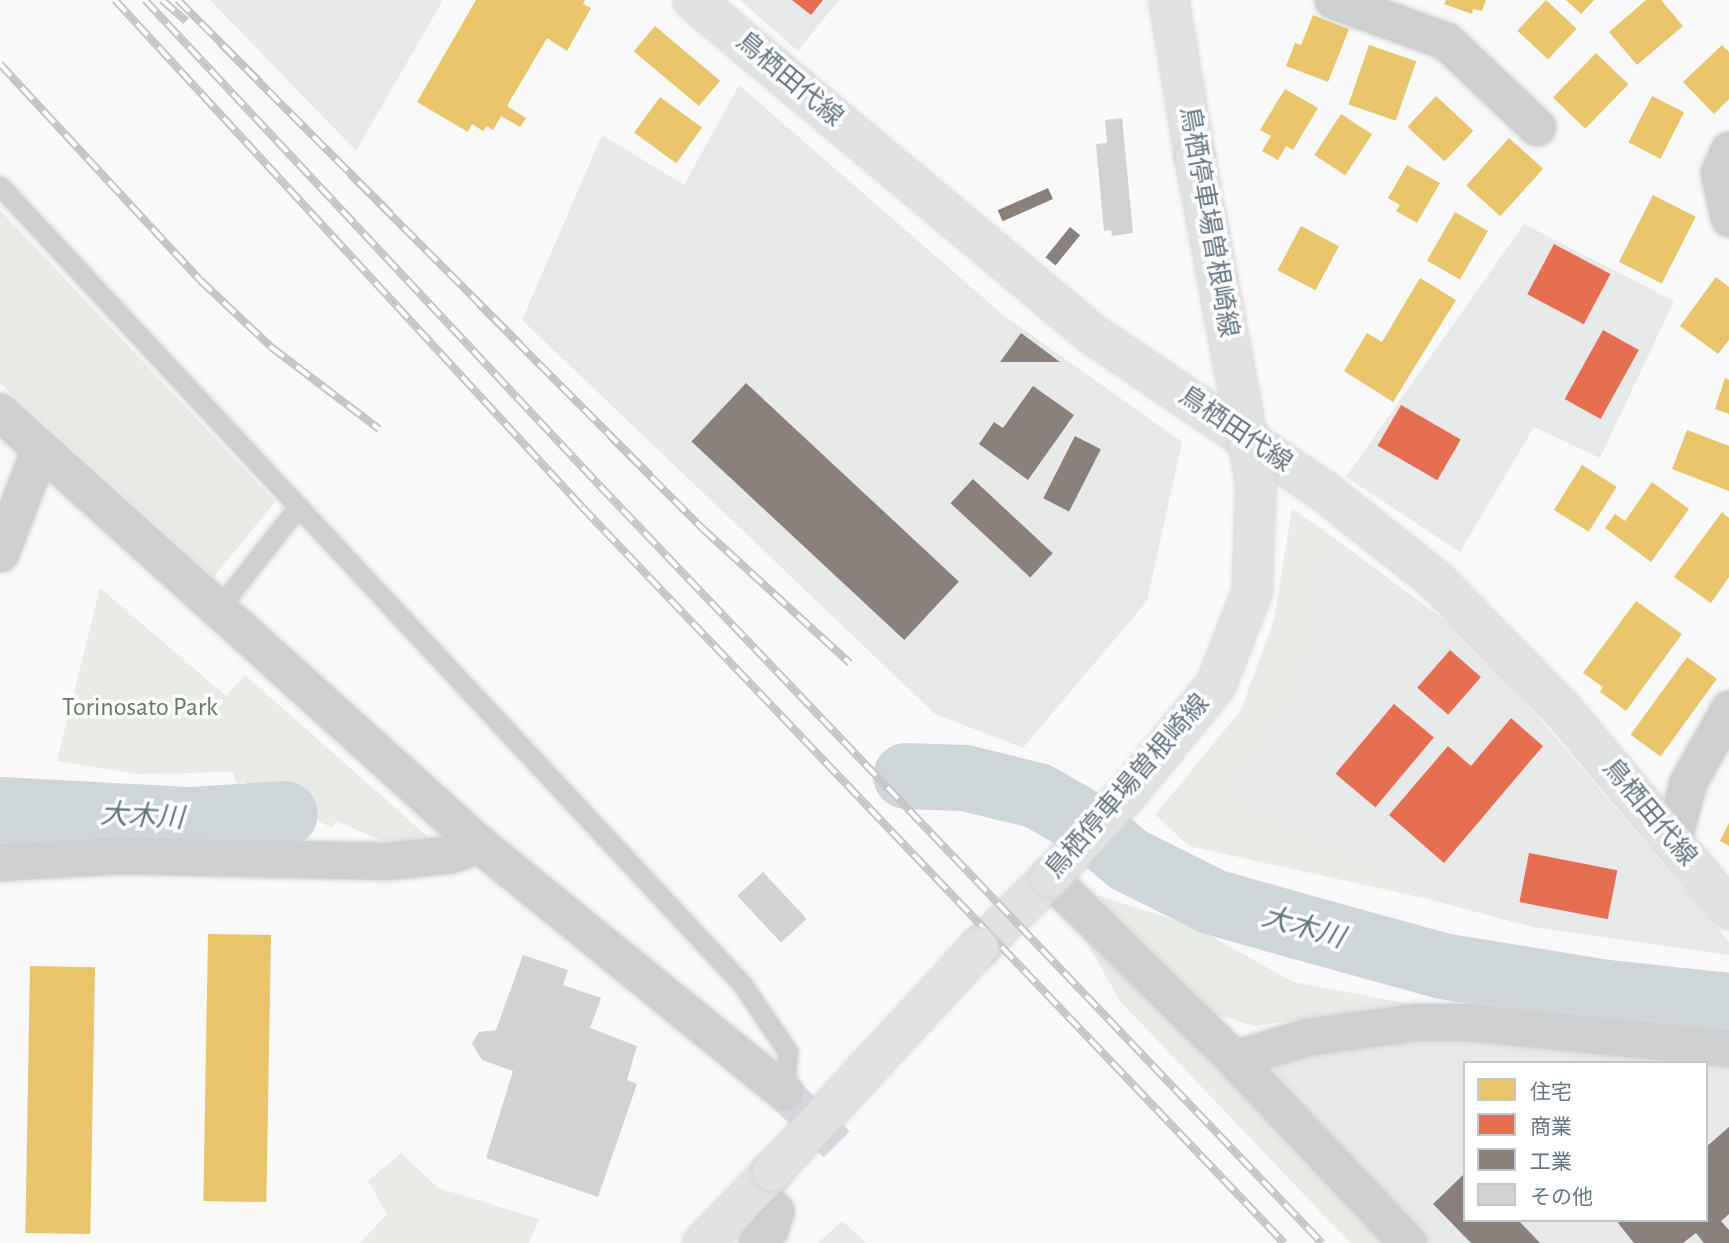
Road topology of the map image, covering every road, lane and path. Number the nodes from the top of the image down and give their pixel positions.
1 (694, 0) edge
2 (1169, 0) edge
3 (1333, 0) edge
4 (1536, 127) dead end
5 (1729, 150) edge
6 (0, 186) edge
7 (1729, 218) edge
8 (0, 412) edge
9 (40, 449) junction
10 (298, 507) junction
11 (0, 554) edge
12 (218, 609) junction
13 (1729, 709) edge
14 (1672, 842) junction
15 (479, 844) junction
16 (0, 862) edge
17 (1049, 877) junction
18 (1729, 909) edge
19 (1729, 1048) edge
20 (1234, 1059) junction
21 (784, 1092) joint
22 (764, 1181) junction
23 (703, 1243) edge
24 (757, 1243) edge
25 (1408, 1243) edge

1 - 14 main road, 鳥栖田代線
2 - 17 main road, 鳥栖停車場曽根崎線, bridge
3 - 4 street
5 - 7 street
6 - 10 lane
8 - 9 street
9 - 11 street
9 - 12 street
10 - 12 lane
10 - 21 lane
12 - 15 street
13 - 14 street
14 - 18 main road, 鳥栖田代線
15 - 16 street
15 - 21 street
17 - 20 street
17 - 22 main road, 鳥栖停車場曽根崎線, bridge
19 - 20 street
20 - 25 street
22 - 23 main road, 鳥栖停車場曽根崎線
22 - 24 street

